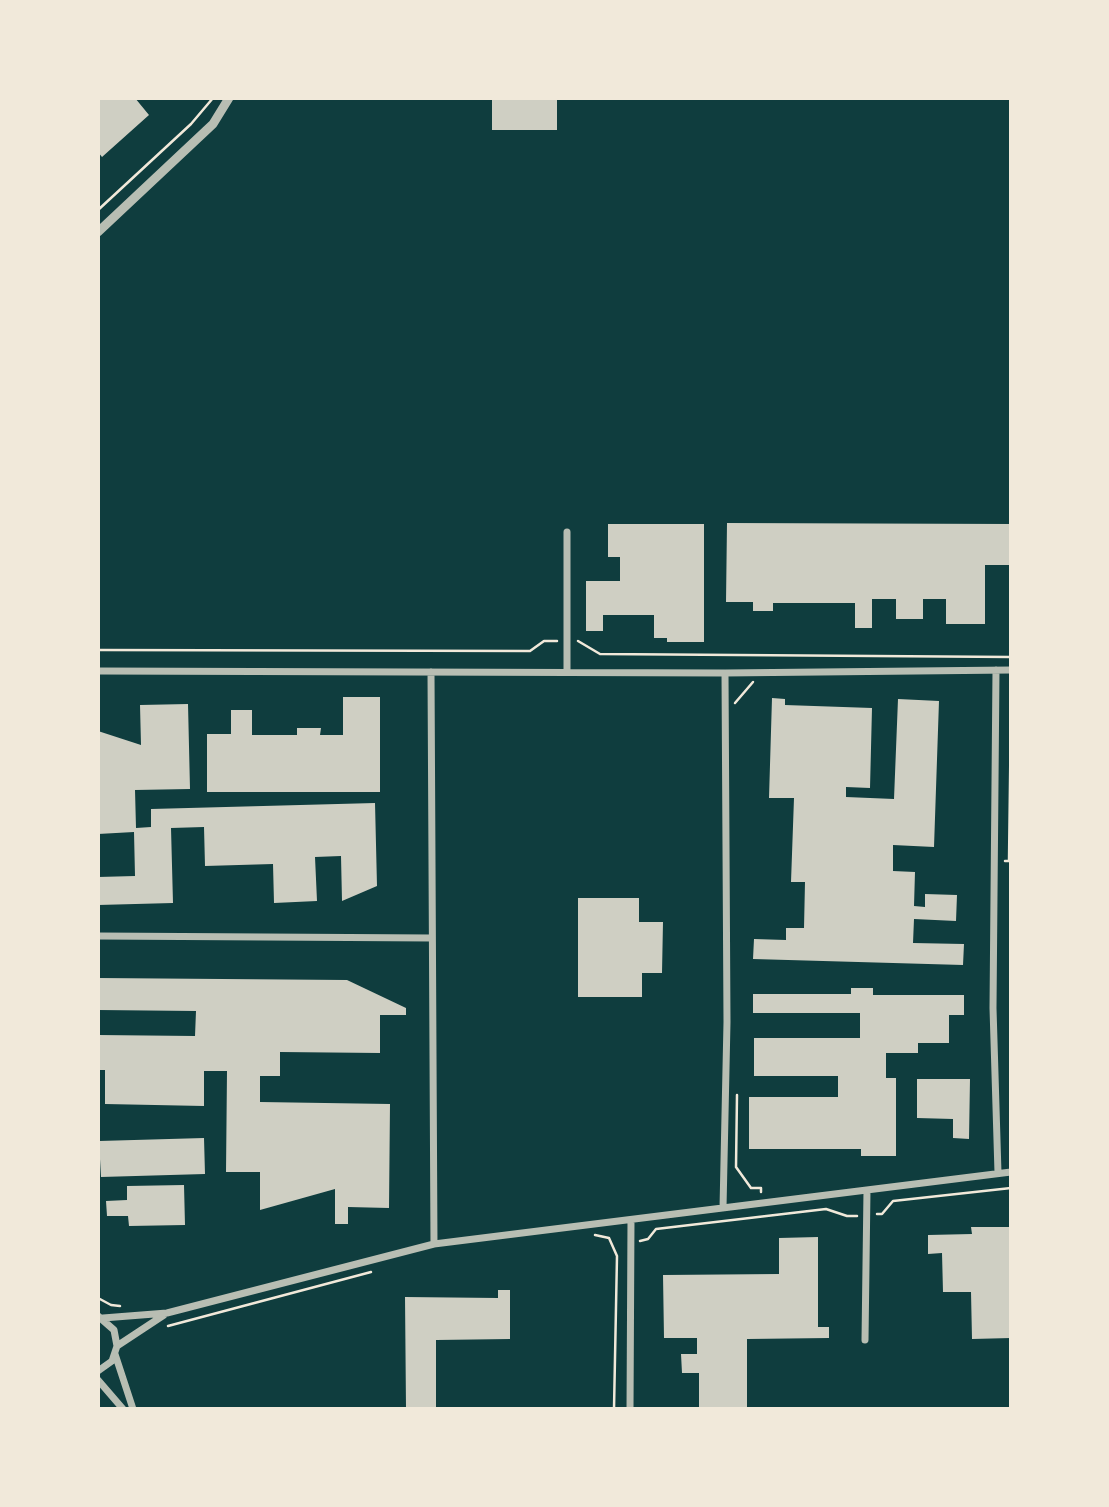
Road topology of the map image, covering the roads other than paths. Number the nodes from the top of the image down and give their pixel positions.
1 (229, 98) edge
2 (98, 232) edge
3 (567, 532) dead end
4 (996, 670) junction
5 (1011, 670) edge
6 (98, 671) edge
7 (431, 672) junction
8 (567, 672) junction
9 (725, 673) junction
10 (98, 936) edge
11 (432, 938) junction
12 (1011, 1172) edge
13 (998, 1173) junction
14 (867, 1191) junction
15 (723, 1208) junction
16 (631, 1220) junction
17 (435, 1244) junction
18 (167, 1313) junction
19 (100, 1317) edge
20 (865, 1340) dead end
21 (116, 1350) junction
22 (98, 1371) edge
23 (98, 1380) edge
24 (123, 1409) edge
25 (133, 1409) edge
26 (630, 1409) edge

1 - 2 street
3 - 8 street
4 - 5 street
4 - 9 street
4 - 13 street
6 - 7 street
7 - 8 street
7 - 11 street
8 - 9 street
9 - 15 street
10 - 11 street
11 - 17 street
12 - 13 street
13 - 14 street
14 - 15 street
14 - 20 street
15 - 16 street
16 - 17 street
16 - 26 street
17 - 18 street
18 - 19 street
18 - 21 street
19 - 21 street
21 - 22 street
21 - 25 street
23 - 24 street

